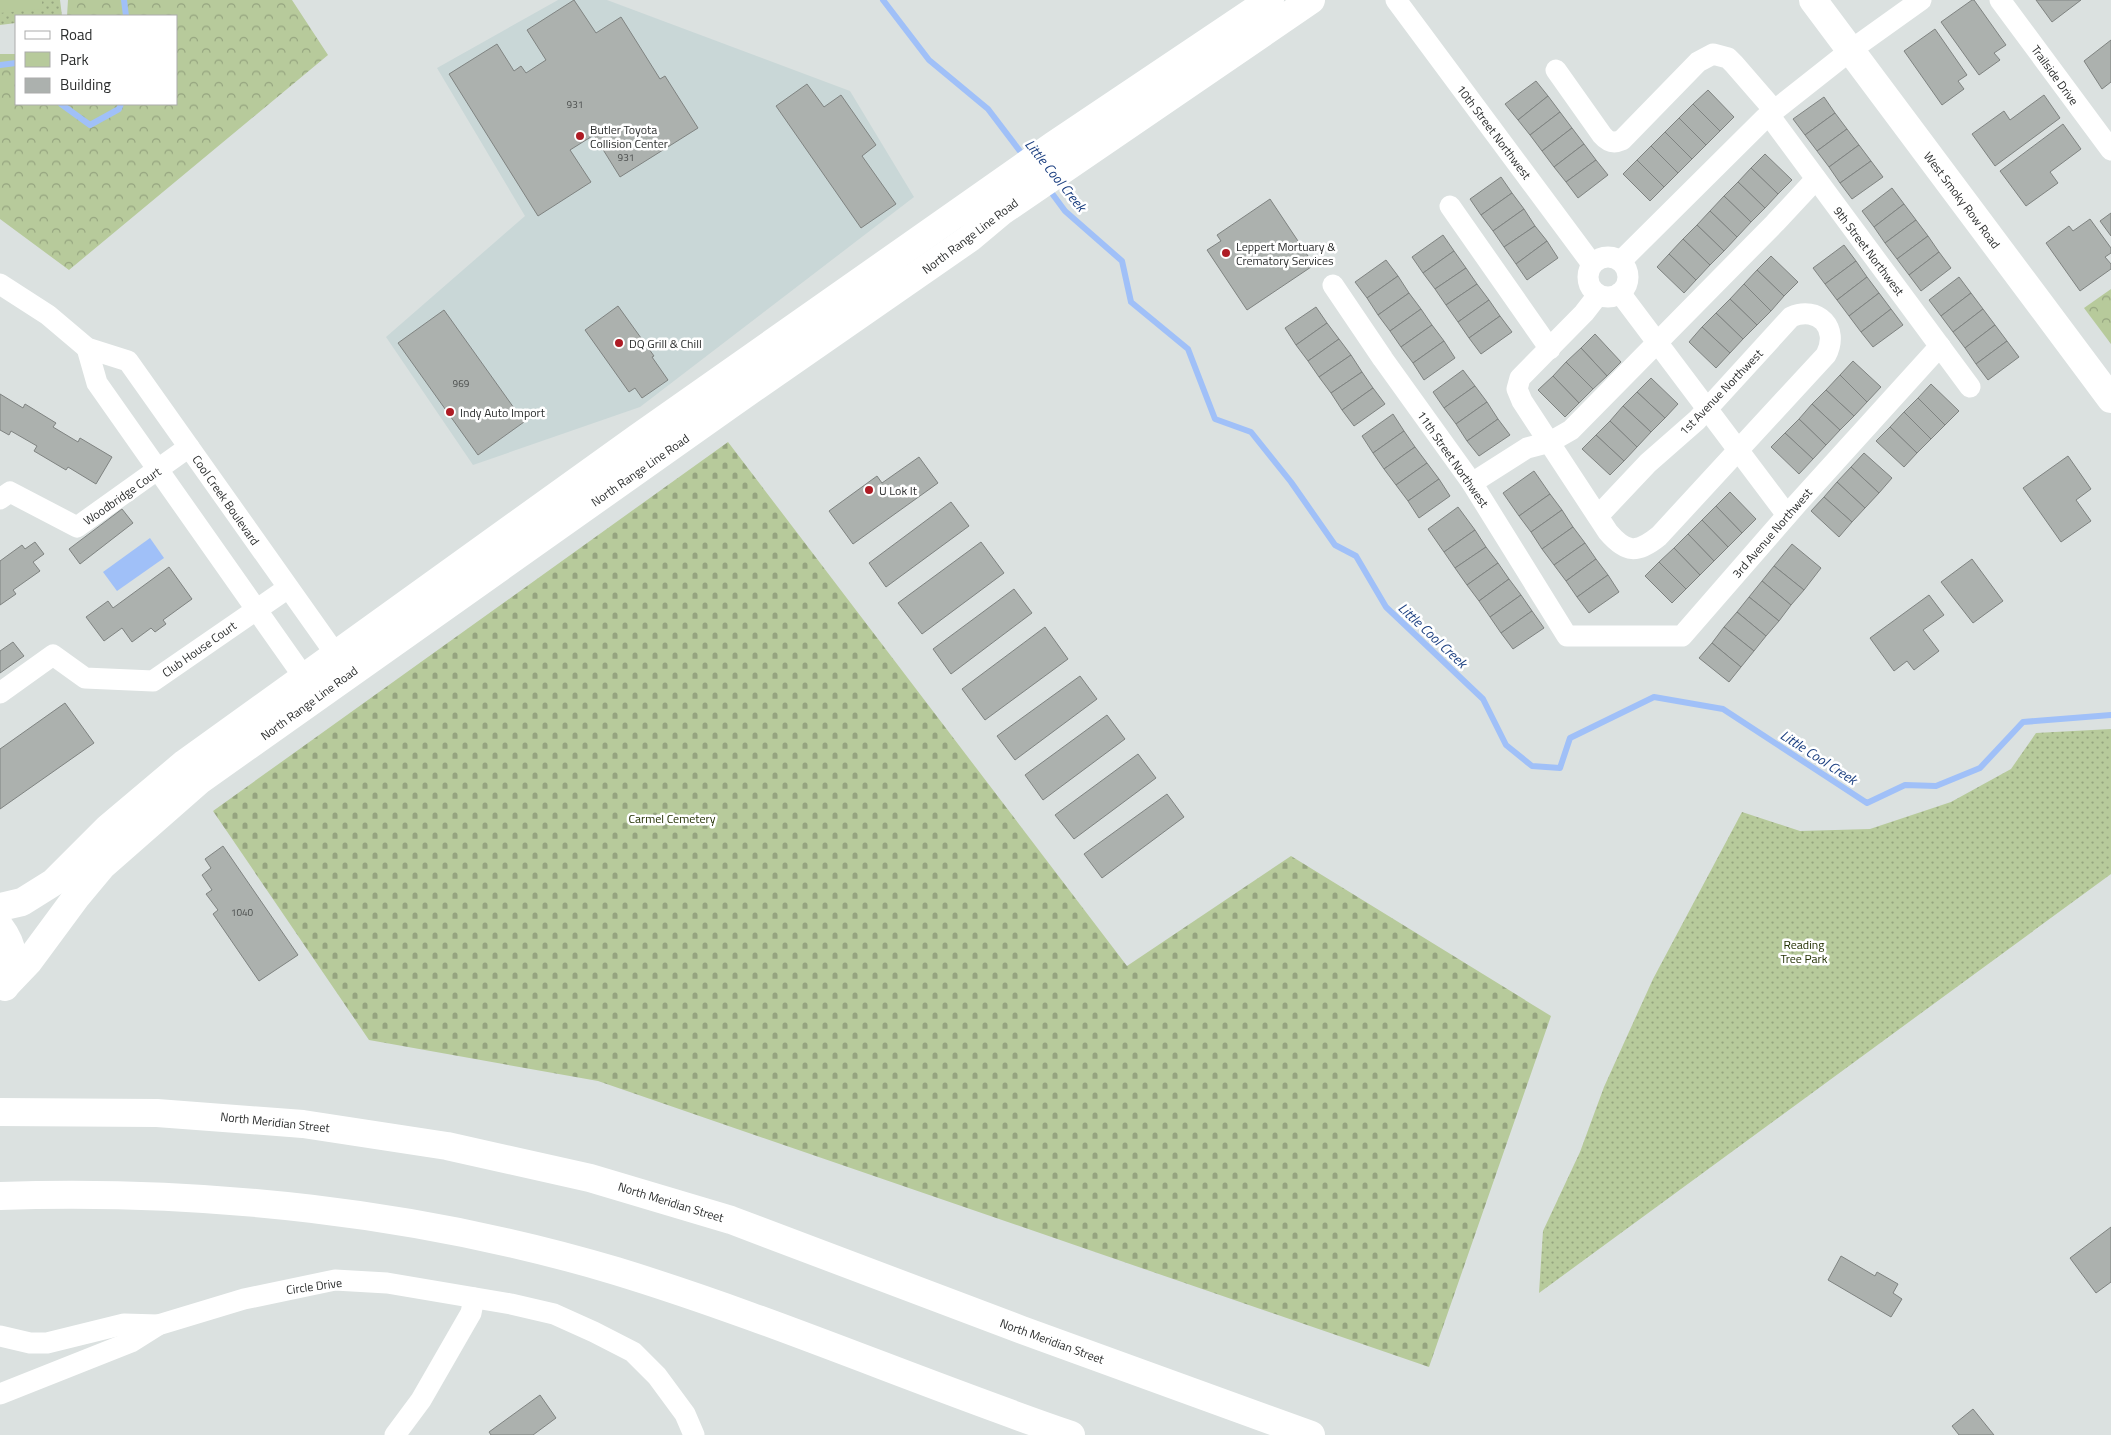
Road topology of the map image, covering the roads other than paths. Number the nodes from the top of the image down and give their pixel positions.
1 (1270, 0) edge
2 (1311, 0) edge
3 (1396, 0) edge
4 (1813, 0) edge
5 (1921, 0) edge
6 (2000, 0) edge
7 (1851, 50) junction
8 (1556, 70) dead end
9 (1772, 113) junction
10 (2111, 150) edge
11 (1062, 155) junction
12 (1816, 179) junction
13 (1450, 206) dead end
14 (1622, 261) junction
15 (1592, 264) junction
16 (0, 284) edge
17 (1333, 285) dead end
18 (1620, 293) junction
19 (1598, 295) junction
20 (1658, 344) junction
21 (1940, 346) junction
22 (87, 348) junction
23 (1550, 349) junction
24 (1970, 386) dead end
25 (2111, 400) edge
26 (1707, 410) junction
27 (1550, 442) junction
28 (189, 447) junction
29 (1738, 452) junction
30 (158, 470) junction
31 (1472, 483) junction
32 (0, 499) edge
33 (1787, 515) junction
34 (1598, 516) junction
35 (288, 588) junction
36 (256, 610) junction
37 (1567, 636) joint
38 (343, 664) junction
39 (311, 687) junction
40 (0, 693) edge
41 (0, 907) edge
42 (0, 927) edge
43 (4, 989) edge
44 (0, 1112) edge
45 (0, 1196) edge
46 (474, 1298) junction
47 (158, 1324) junction
48 (0, 1336) edge
49 (0, 1394) edge
50 (395, 1435) edge
51 (694, 1435) edge
52 (1071, 1435) edge
53 (1310, 1435) edge

1 - 11 main road, North Range Line Road
2 - 11 main road, North Range Line Road
3 - 15 street, 10th Street Northwest
4 - 7 main road, West Smoky Row Road
5 - 7 street
6 - 10 street, Trailside Drive
7 - 9 street
7 - 25 main road, West Smoky Row Road
8 - 9 street, 9th Street Northwest
9 - 12 street, 9th Street Northwest
9 - 14 street
11 - 38 main road, North Range Line Road
12 - 20 street
12 - 21 street, 9th Street Northwest
13 - 23 street
14 - 15 street
14 - 18 street
15 - 19 street
16 - 22 street, Cool Creek Boulevard
17 - 31 street, 11th Street Northwest
18 - 19 street
18 - 20 street
19 - 23 street
20 - 26 street
20 - 27 street
21 - 24 street, 9th Street Northwest
21 - 33 street, 3rd Avenue Northwest
22 - 28 street, Cool Creek Boulevard
22 - 30 street
23 - 27 street
26 - 29 street
26 - 29 street, 1st Avenue Northwest
26 - 34 street, 1st Avenue Northwest
27 - 31 street
27 - 34 street
28 - 30 street, Woodbridge Court
28 - 35 street, Cool Creek Boulevard
29 - 33 street
29 - 34 street, 1st Avenue Northwest
30 - 32 street, Woodbridge Court
30 - 36 street
31 - 37 street, 11th Street Northwest
33 - 37 street, 3rd Avenue Northwest
35 - 36 street, Club House Court
35 - 38 street, Cool Creek Boulevard
36 - 39 street
36 - 40 street, Club House Court
38 - 39 main road, North Range Line Road
39 - 41 main road, North Range Line Road
39 - 43 main road, North Range Line Road
42 - 43 main road
44 - 53 main road, North Meridian Street
45 - 52 main road
46 - 47 street, Circle Drive
46 - 50 street
46 - 51 street, Circle Drive
47 - 48 street, Circle Drive
47 - 49 street, Circle Drive

